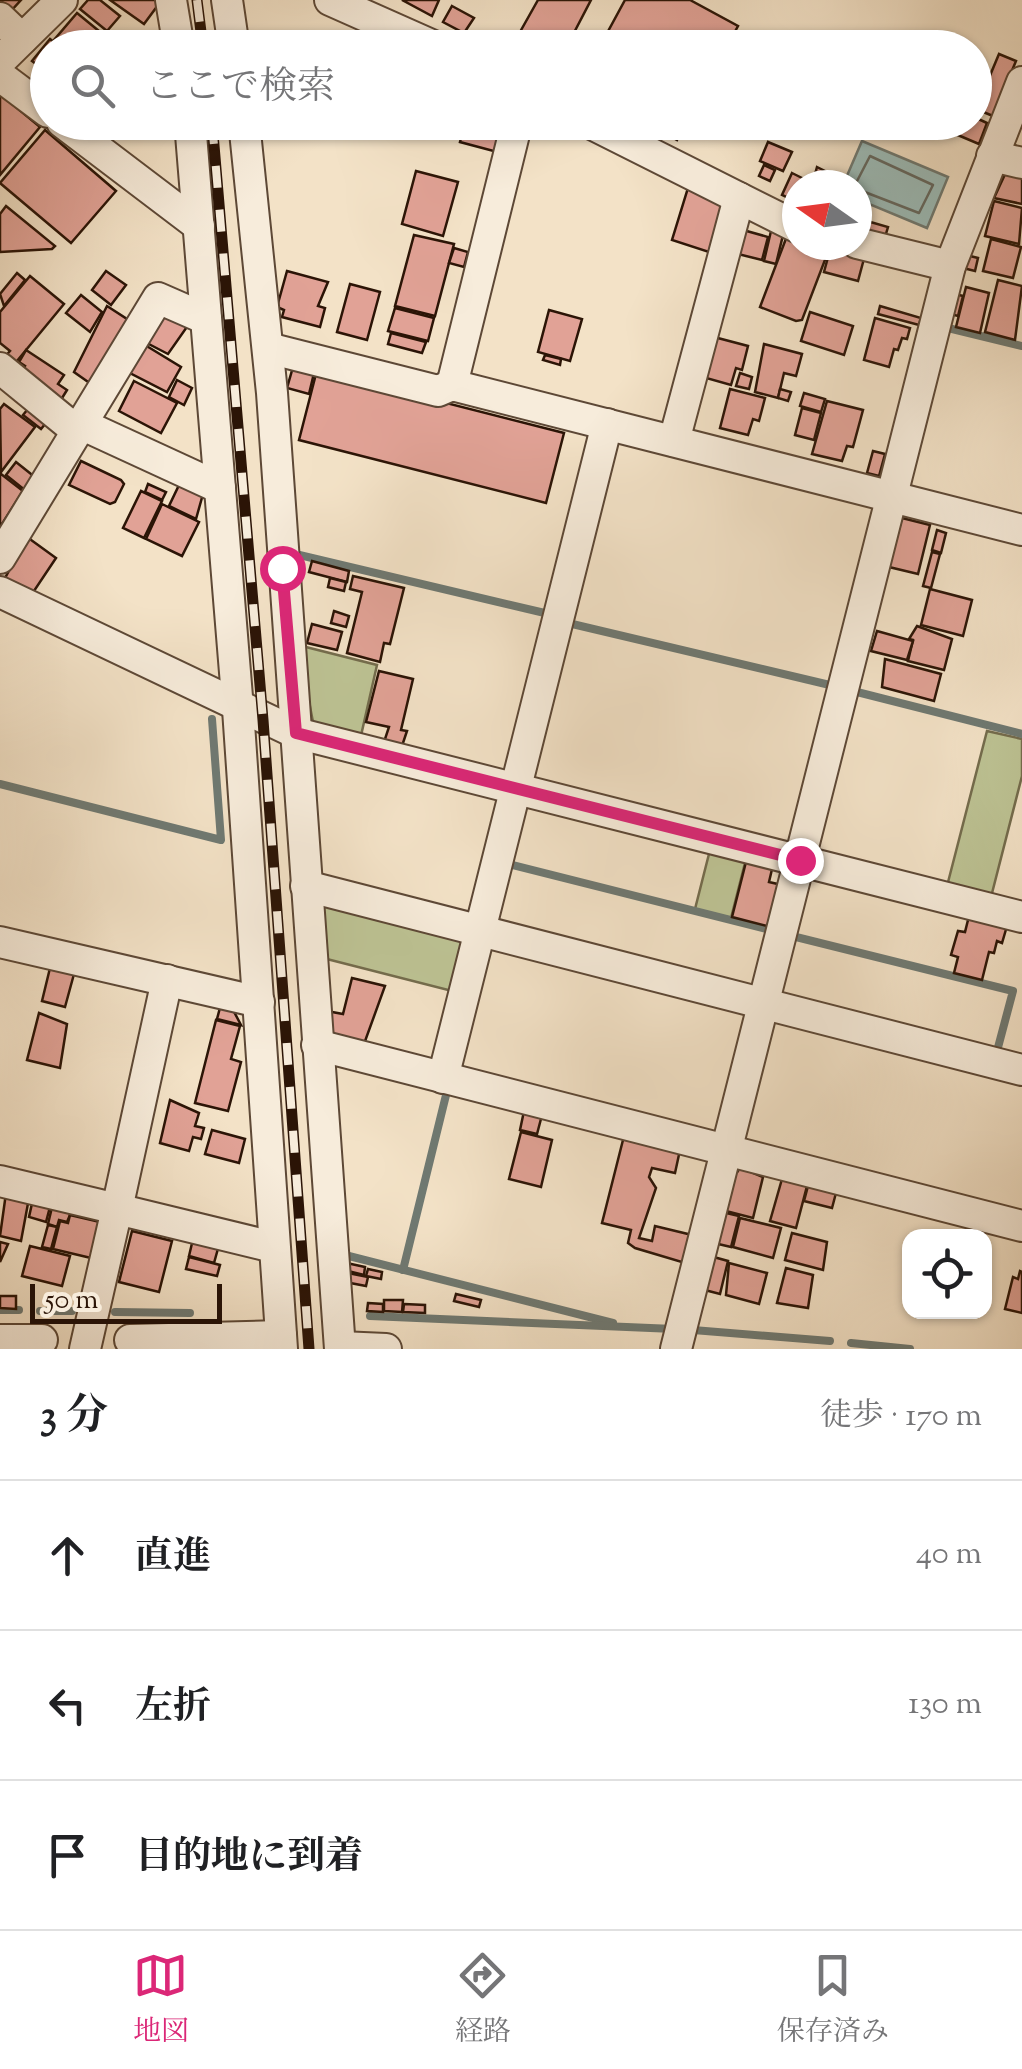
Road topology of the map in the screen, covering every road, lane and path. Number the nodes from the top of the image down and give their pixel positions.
1 (62, 0) edge
2 (172, 0) edge
3 (226, 0) edge
4 (330, 0) edge
5 (11, 28) edge
6 (176, 30) edge
7 (231, 30) edge
8 (398, 30) edge
9 (0, 61) edge
10 (0, 76) edge
11 (1022, 82) edge
12 (30, 98) edge
13 (86, 140) edge
14 (192, 140) edge
15 (246, 140) edge
16 (513, 140) edge
17 (624, 140) edge
18 (1007, 160) edge
19 (739, 198) junction
20 (782, 220) edge
21 (199, 226) junction
22 (872, 247) edge
23 (950, 266) junction
24 (206, 319) junction
25 (267, 338) junction
26 (0, 368) edge
27 (454, 380) junction
28 (606, 424) junction
29 (79, 427) junction
30 (674, 441) junction
31 (220, 488) junction
32 (892, 496) junction
33 (1022, 530) edge
34 (0, 558) edge
35 (0, 592) edge
36 (238, 708) junction
37 (296, 733) junction
38 (515, 787) junction
39 (800, 860) junction
40 (306, 886) junction
41 (1022, 918) edge
42 (479, 933) junction
43 (0, 942) edge
44 (167, 980) junction
45 (259, 1002) junction
46 (762, 1006) junction
47 (317, 1045) junction
48 (1022, 1070) edge
49 (443, 1078) junction
50 (725, 1153) junction
51 (0, 1181) edge
52 (117, 1209) junction
53 (1022, 1226) edge
54 (273, 1247) junction
55 (0, 1340) edge
56 (42, 1340) dead end
57 (130, 1340) dead end
58 (282, 1343) edge
59 (340, 1348) edge
60 (85, 1349) edge
61 (386, 1349) edge
62 (676, 1349) edge

1 - 5 street
2 - 6 street
3 - 7 street
4 - 8 street
5 - 9 street
10 - 12 street
11 - 18 street
13 - 21 street
14 - 21 street
15 - 25 street
16 - 27 street
17 - 19 street
18 - 23 street
19 - 20 street
19 - 30 street
21 - 24 street
22 - 23 street
23 - 32 street
24 - 29 street
24 - 31 street
25 - 27 street
25 - 37 street
26 - 29 street
27 - 28 street
28 - 30 street
28 - 38 street
29 - 31 street
29 - 34 street
30 - 32 street
31 - 36 street
32 - 33 street
32 - 39 street
35 - 36 street
36 - 37 street
36 - 45 street
37 - 38 street
37 - 40 street
38 - 39 street
38 - 42 street
39 - 41 street
39 - 46 street
40 - 42 street
40 - 47 street
42 - 46 street
42 - 49 street
43 - 44 street
44 - 45 street
44 - 52 street
45 - 54 street
46 - 48 street
46 - 50 street
47 - 49 street
47 - 59 street
49 - 50 street
50 - 53 street
50 - 62 street
51 - 52 street
52 - 54 street
52 - 60 street
54 - 58 street
55 - 56 street
57 - 58 street
59 - 61 street

